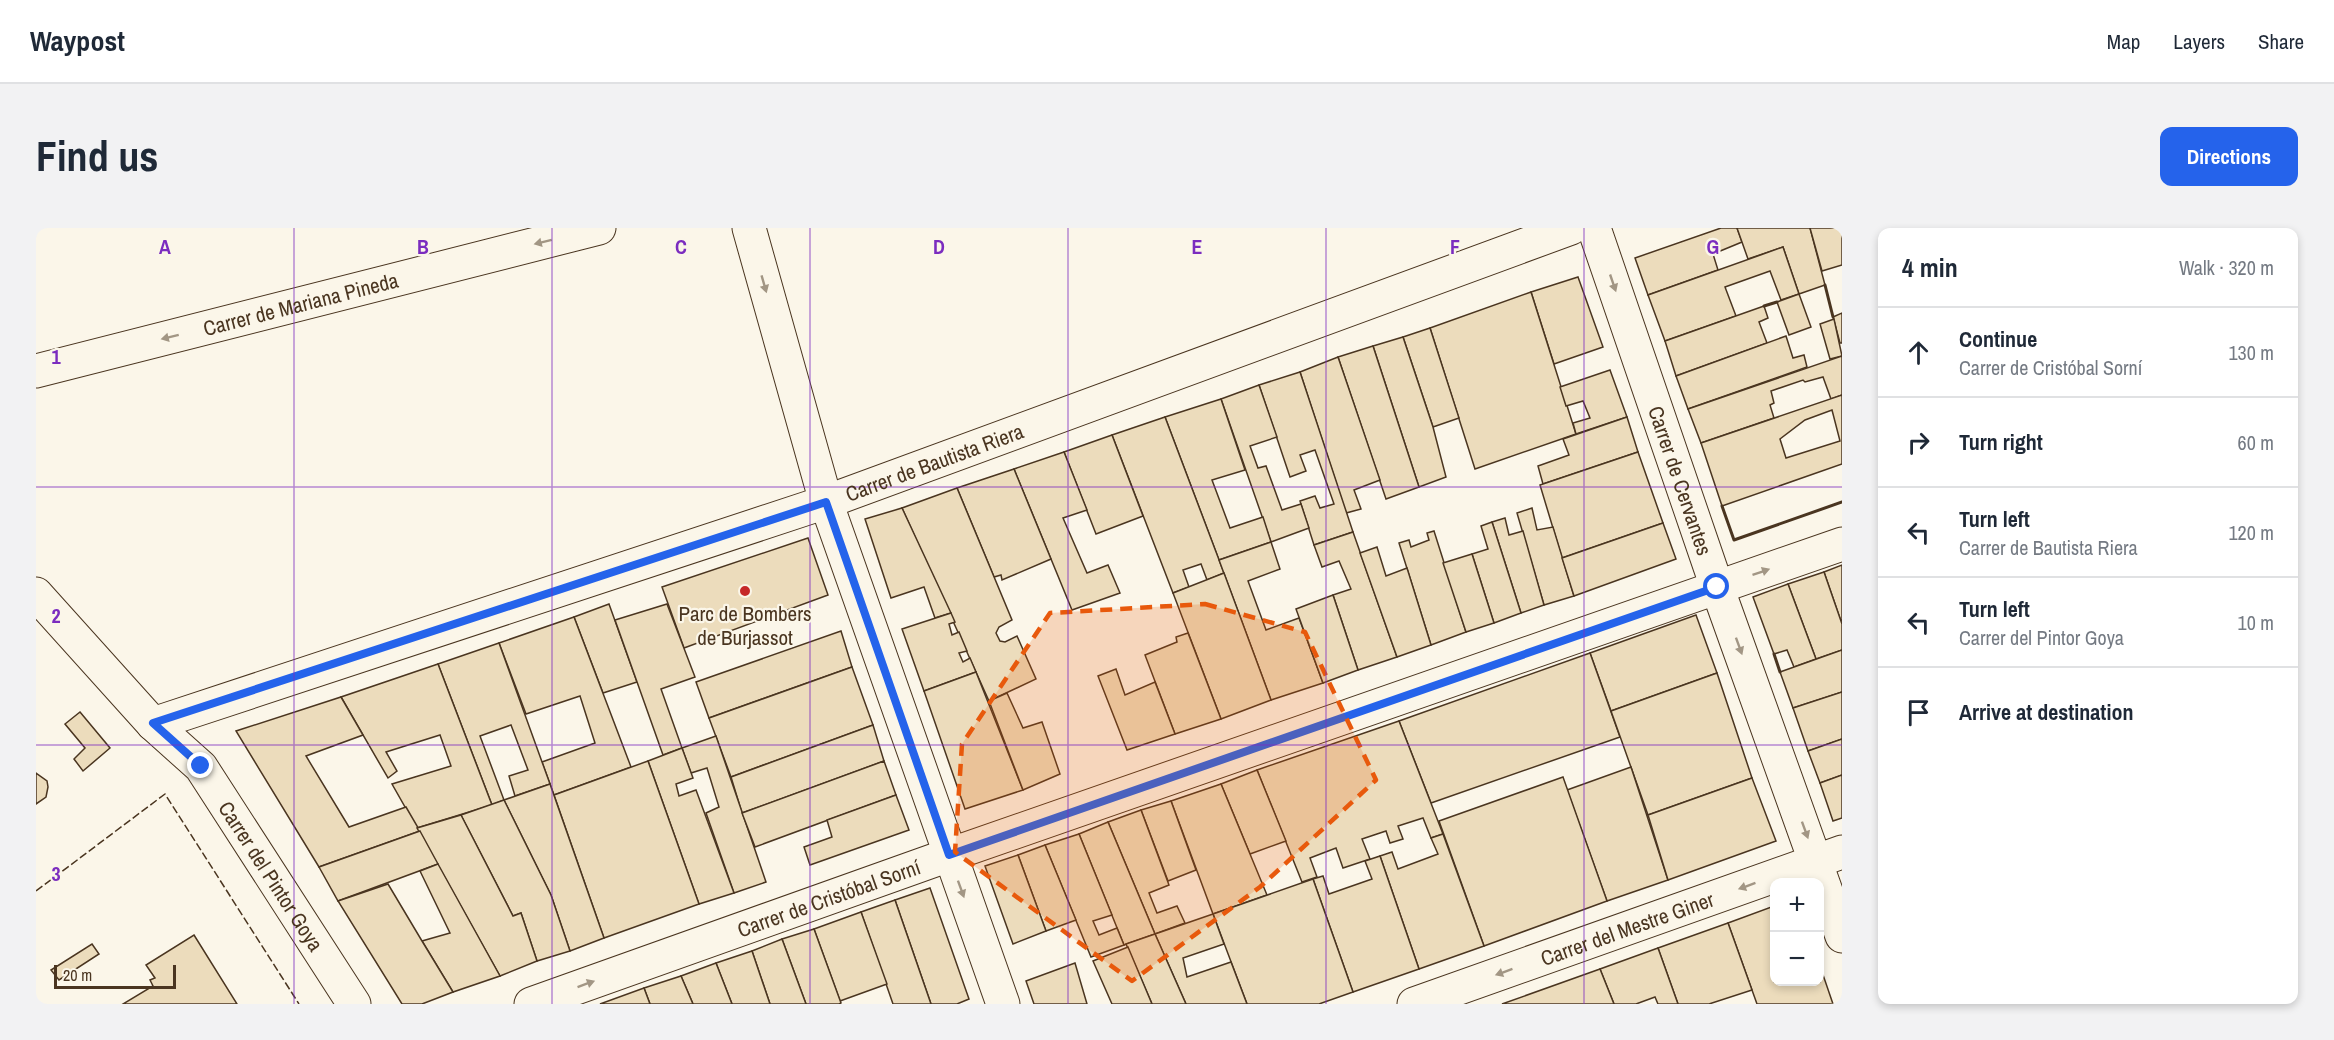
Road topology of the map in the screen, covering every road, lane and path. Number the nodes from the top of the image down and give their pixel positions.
1 (599, 228) edge
2 (748, 228) edge
3 (1571, 228) edge
4 (1594, 228) edge
5 (36, 371) edge
6 (826, 502) junction
7 (1842, 544) edge
8 (1717, 587) junction
9 (36, 594) edge
10 (153, 723) junction
11 (949, 855) junction
12 (1829, 856) edge
13 (1842, 936) edge
14 (354, 1004) edge
15 (531, 1004) edge
16 (1003, 1004) edge
17 (1414, 1004) edge

1 -> 5 street, Carrer de Mariana Pineda
2 -> 6 street
3 - 6 street, Carrer de Bautista Riera
4 -> 8 street, Carrer de Cervantes
6 - 10 street, Carrer de Bautista Riera
6 - 11 street
8 -> 7 street, Carrer de Cristóbal Sorní
8 - 11 street, Carrer de Cristóbal Sorní
8 -> 12 street, Carrer de Cervantes
9 - 10 street, Carrer del Pintor Goya
10 - 14 street, Carrer del Pintor Goya
15 -> 11 street, Carrer de Cristóbal Sorní
11 -> 16 street
12 - 13 street, Carrer de Cervantes
12 -> 17 street, Carrer del Mestre Giner

